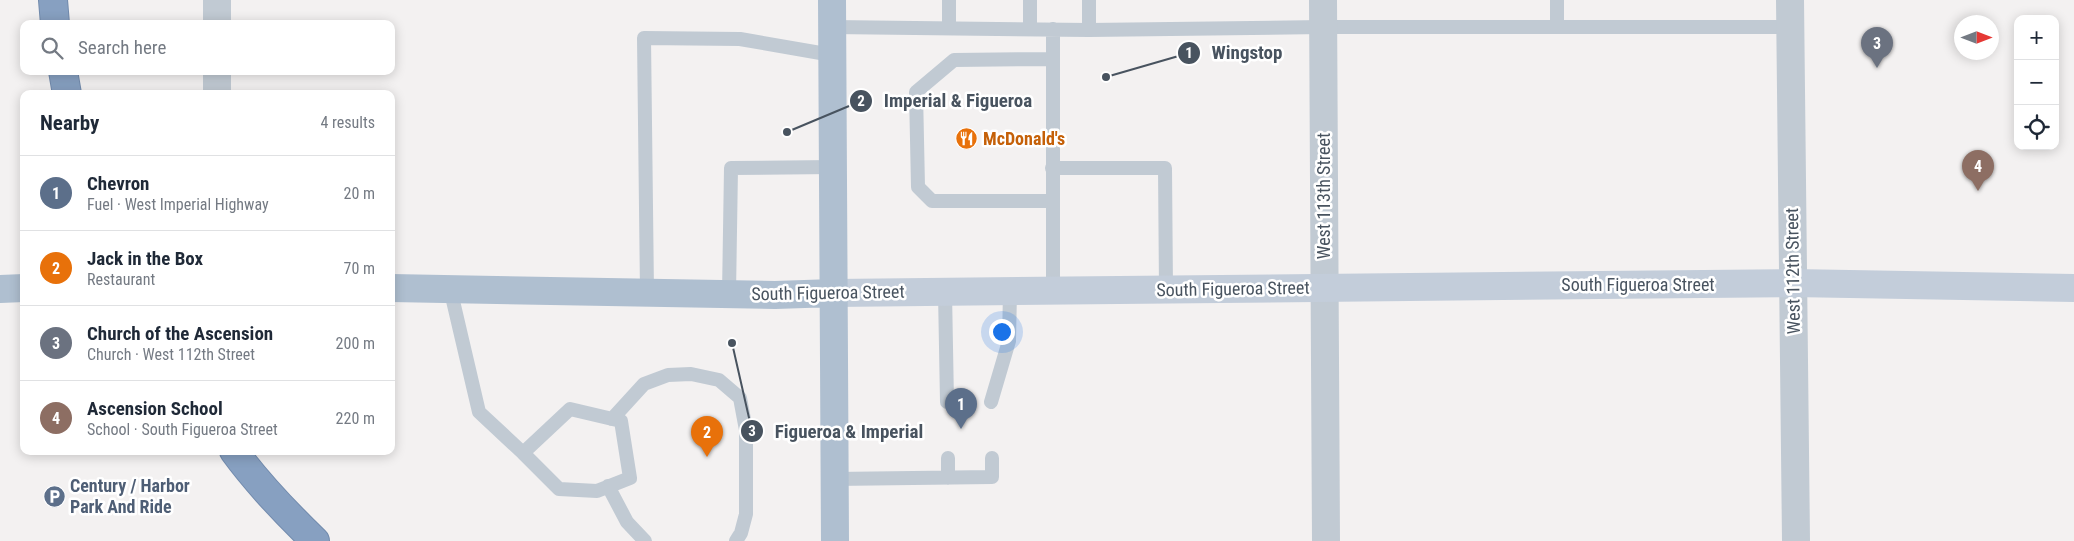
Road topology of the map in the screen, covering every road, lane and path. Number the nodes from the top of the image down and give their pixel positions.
1 (52, 0) edge
2 (218, 0) edge
3 (949, 0) edge
4 (1030, 0) edge
5 (1089, 0) edge
6 (1323, 0) edge
7 (1557, 0) edge
8 (1790, 0) edge
9 (832, 13) edge
10 (54, 20) edge
11 (217, 20) edge
12 (1323, 27) junction
13 (1557, 27) junction
14 (1790, 27) junction
15 (949, 28) junction
16 (1053, 29) junction
17 (1030, 30) junction
18 (1089, 30) junction
19 (832, 55) junction
20 (1053, 59) junction
21 (64, 75) edge
22 (217, 75) edge
23 (66, 90) edge
24 (217, 90) edge
25 (833, 167) junction
26 (1052, 168) junction
27 (1053, 201) junction
28 (1793, 284) junction
29 (20, 288) edge
30 (395, 288) edge
31 (450, 288) junction
32 (1324, 288) junction
33 (2074, 288) edge
34 (0, 289) edge
35 (1166, 290) junction
36 (1010, 291) junction
37 (1053, 291) junction
38 (647, 292) junction
39 (945, 292) junction
40 (834, 293) junction
41 (729, 294) junction
42 (947, 402) dead end
43 (991, 402) dead end
44 (612, 419) junction
45 (523, 453) junction
46 (237, 455) edge
47 (948, 458) dead end
48 (992, 458) dead end
49 (948, 478) junction
50 (834, 479) junction
51 (608, 486) junction
52 (315, 541) edge
53 (645, 541) edge
54 (736, 541) edge
55 (835, 541) edge
56 (1326, 541) edge
57 (1796, 541) edge

1 - 10 highway
2 - 11 street
3 - 15 lane
4 - 17 lane
5 - 18 lane
6 - 12 street, West 113th Street
7 - 13 lane
8 - 14 street, West 112th Street
9 - 15 lane
9 - 19 main road
12 - 13 lane
12 - 18 lane
12 - 32 street, West 113th Street
13 - 14 lane
14 - 28 street, West 112th Street
15 - 17 lane
16 - 17 lane
16 - 18 lane
16 - 20 lane
19 - 25 main road
19 - 38 lane
20 - 26 lane
20 - 27 lane
21 - 23 highway
22 - 24 street
25 - 40 main road
25 - 41 lane
26 - 27 lane
26 - 35 lane
27 - 37 lane
28 - 32 main road, South Figueroa Street
28 - 33 main road, South Figueroa Street
28 - 57 street, West 112th Street
29 - 34 main road
30 - 31 main road, South Figueroa Street
31 - 38 main road, South Figueroa Street
31 - 45 lane
32 - 35 main road, South Figueroa Street
32 - 56 street, West 113th Street
35 - 37 main road, South Figueroa Street
36 - 37 main road, South Figueroa Street
36 - 39 main road, South Figueroa Street
36 - 43 lane
38 - 41 main road, South Figueroa Street
39 - 40 main road, South Figueroa Street
39 - 42 lane
40 - 41 main road, South Figueroa Street
40 - 50 main road
44 - 45 lane
44 - 51 lane
44 - 54 lane
45 - 51 lane
46 - 52 highway
47 - 49 lane
48 - 49 lane
49 - 50 lane
50 - 55 main road
51 - 53 lane

